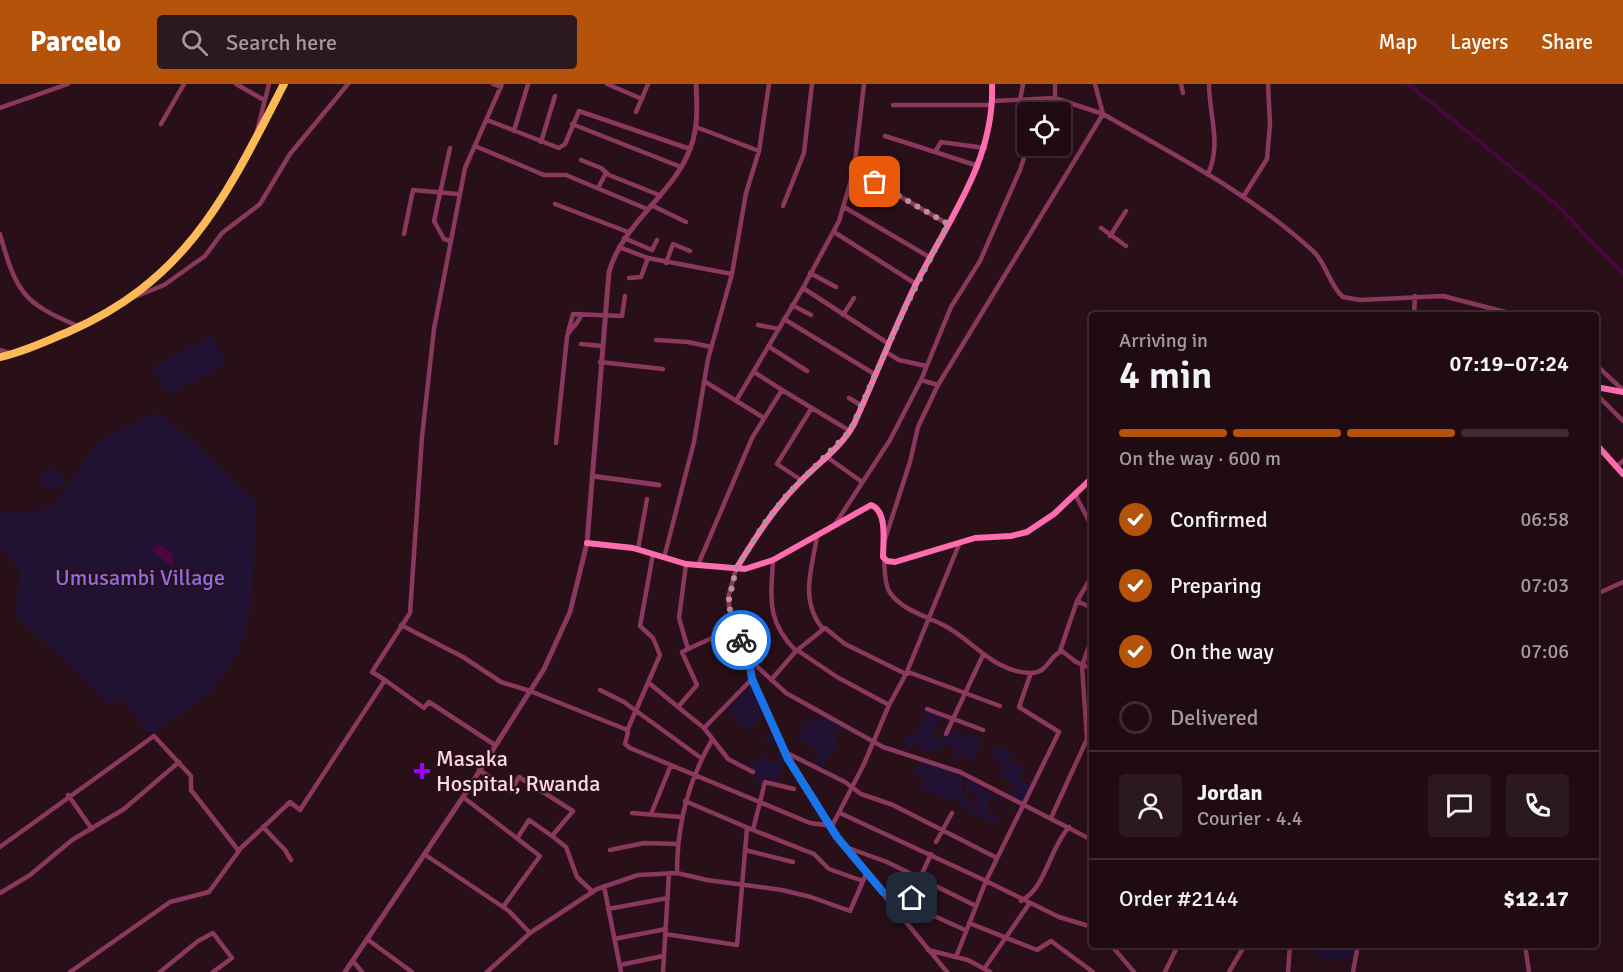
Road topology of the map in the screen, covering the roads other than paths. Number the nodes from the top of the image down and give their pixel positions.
1 (68, 84) edge
2 (184, 84) edge
3 (236, 84) edge
4 (269, 84) edge
5 (284, 84) edge
6 (348, 84) edge
7 (493, 84) edge
8 (528, 84) edge
9 (606, 84) edge
10 (648, 84) edge
11 (696, 84) edge
12 (769, 84) edge
13 (812, 84) edge
14 (864, 84) edge
15 (992, 84) edge
16 (1023, 84) edge
17 (1055, 84) edge
18 (1095, 84) edge
19 (1181, 84) edge
20 (1209, 84) edge
21 (1268, 84) edge
22 (502, 86) edge
23 (1183, 93) dead end
24 (555, 96) dead end
25 (1055, 98) junction
26 (642, 99) junction
27 (1034, 99) junction
28 (264, 100) junction
29 (1020, 100) junction
30 (1034, 102) edge
31 (993, 103) junction
32 (892, 105) dead end
33 (0, 108) edge
34 (636, 112) dead end
35 (1103, 114) junction
36 (487, 120) junction
37 (161, 124) dead end
38 (572, 124) junction
39 (696, 127) junction
40 (514, 130) junction
41 (258, 134) junction
42 (885, 136) dead end
43 (541, 142) junction
44 (476, 146) junction
45 (450, 148) dead end
46 (985, 148) junction
47 (690, 149) junction
48 (759, 151) junction
49 (935, 152) junction
50 (1025, 156) edge
51 (581, 160) dead end
52 (681, 167) junction
53 (979, 167) junction
54 (854, 170) junction
55 (606, 173) junction
56 (1208, 174) junction
57 (598, 188) junction
58 (440, 191) junction
59 (458, 194) junction
60 (659, 195) junction
61 (1243, 197) junction
62 (555, 204) dead end
63 (783, 206) dead end
64 (649, 207) junction
65 (844, 207) junction
66 (1126, 211) dead end
67 (686, 222) dead end
68 (948, 224) junction
69 (1101, 228) dead end
70 (628, 232) junction
71 (834, 232) junction
72 (0, 234) edge
73 (404, 234) dead end
74 (1110, 236) junction
75 (624, 238) junction
76 (657, 240) dead end
77 (451, 241) junction
78 (1126, 246) dead end
79 (619, 247) junction
80 (690, 251) dead end
81 (648, 258) junction
82 (931, 258) junction
83 (666, 263) junction
84 (810, 273) junction
85 (732, 274) junction
86 (628, 278) dead end
87 (916, 284) junction
88 (836, 286) dead end
89 (803, 288) junction
90 (625, 296) dead end
91 (1415, 296) junction
92 (854, 298) dead end
93 (129, 299) junction
94 (792, 305) junction
95 (1414, 312) edge
96 (1504, 312) edge
97 (581, 314) junction
98 (812, 315) dead end
99 (843, 315) junction
100 (604, 316) junction
101 (784, 319) junction
102 (758, 325) dead end
103 (80, 327) junction
104 (779, 329) junction
105 (568, 332) junction
106 (656, 340) dead end
107 (581, 344) dead end
108 (890, 344) junction
109 (602, 346) junction
110 (768, 346) junction
111 (711, 347) junction
112 (0, 350) edge
113 (886, 352) junction
114 (12, 354) junction
115 (0, 357) edge
116 (600, 362) junction
117 (926, 366) junction
118 (1599, 367) edge
119 (663, 369) dead end
120 (807, 371) dead end
121 (754, 372) junction
122 (876, 375) junction
123 (921, 380) junction
124 (704, 381) junction
125 (938, 385) junction
126 (1599, 387) edge
127 (782, 390) junction
128 (1623, 391) edge
129 (1599, 397) edge
130 (849, 398) dead end
131 (736, 401) junction
132 (862, 406) junction
133 (811, 409) junction
134 (764, 418) junction
135 (1623, 421) edge
136 (850, 431) junction
137 (556, 443) dead end
138 (1599, 447) edge
139 (827, 457) junction
140 (1623, 460) edge
141 (1617, 466) junction
142 (1623, 474) edge
143 (592, 476) junction
144 (801, 480) junction
145 (1089, 481) edge
146 (862, 482) junction
147 (659, 485) dead end
148 (1076, 496) junction
149 (647, 499) dead end
150 (1089, 521) edge
151 (832, 528) junction
152 (817, 536) junction
153 (884, 542) junction
154 (960, 542) junction
155 (587, 543) junction
156 (638, 549) junction
157 (653, 554) junction
158 (664, 558) junction
159 (884, 559) junction
160 (773, 560) junction
161 (686, 564) junction
162 (698, 565) junction
163 (736, 569) junction
164 (1089, 581) edge
165 (1623, 582) edge
166 (1601, 592) dead end
167 (1077, 601) junction
168 (1089, 607) edge
169 (927, 618) junction
170 (401, 625) junction
171 (736, 627) junction
172 (823, 629) junction
173 (1089, 646) edge
174 (688, 649) junction
175 (796, 650) junction
176 (1060, 651) junction
177 (983, 655) junction
178 (749, 659) junction
179 (1082, 666) junction
180 (1089, 668) edge
181 (906, 674) junction
182 (1031, 674) junction
183 (752, 679) junction
184 (385, 680) junction
185 (771, 680) junction
186 (649, 682) junction
187 (600, 690) dead end
188 (530, 691) junction
189 (965, 693) junction
190 (889, 705) junction
191 (678, 706) junction
192 (1000, 706) dead end
193 (927, 709) dead end
194 (636, 711) junction
195 (953, 717) junction
196 (704, 728) junction
197 (983, 729) dead end
198 (627, 731) junction
199 (946, 734) dead end
200 (712, 740) junction
201 (873, 740) junction
202 (495, 745) junction
203 (785, 752) junction
204 (701, 758) junction
205 (179, 762) junction
206 (671, 765) junction
207 (479, 770) junction
208 (753, 772) dead end
209 (695, 777) junction
210 (852, 788) junction
211 (794, 789) dead end
212 (68, 795) junction
213 (464, 797) junction
214 (685, 801) junction
215 (759, 803) junction
216 (1022, 805) junction
217 (632, 813) dead end
218 (840, 813) junction
219 (952, 813) dead end
220 (651, 814) junction
221 (681, 817) junction
222 (1051, 818) junction
223 (832, 826) junction
224 (263, 827) junction
225 (1069, 827) junction
226 (747, 828) junction
227 (92, 829) junction
228 (753, 830) junction
229 (942, 830) junction
230 (552, 836) junction
231 (518, 837) junction
232 (1089, 838) edge
233 (936, 842) dead end
234 (678, 844) junction
235 (843, 846) junction
236 (0, 847) edge
237 (238, 850) junction
238 (610, 850) dead end
239 (746, 850) junction
240 (424, 854) junction
241 (931, 854) junction
242 (997, 858) junction
243 (291, 860) dead end
244 (793, 862) dead end
245 (669, 873) junction
246 (677, 873) junction
247 (866, 874) junction
248 (918, 879) junction
249 (863, 881) junction
250 (986, 881) junction
251 (604, 886) junction
252 (742, 886) junction
253 (593, 892) junction
254 (883, 892) junction
255 (0, 893) edge
256 (668, 898) junction
257 (1021, 901) junction
258 (908, 904) junction
259 (1029, 904) junction
260 (976, 906) junction
261 (502, 907) junction
262 (608, 909) junction
263 (969, 923) junction
264 (1089, 926) edge
265 (965, 930) junction
266 (666, 931) junction
267 (530, 933) junction
268 (1007, 937) junction
269 (367, 939) junction
270 (614, 939) junction
271 (1114, 948) edge
272 (1177, 948) edge
273 (1243, 948) edge
274 (1290, 948) edge
275 (1357, 948) edge
276 (1525, 948) edge
277 (926, 950) junction
278 (663, 956) junction
279 (956, 957) junction
280 (352, 961) junction
281 (620, 965) junction
282 (987, 971) edge
283 (70, 972) edge
284 (160, 972) edge
285 (213, 972) edge
286 (345, 972) edge
287 (362, 972) edge
288 (412, 972) edge
289 (487, 972) edge
290 (621, 972) edge
291 (663, 972) edge
292 (947, 972) edge
293 (1093, 972) edge
294 (1134, 972) edge
295 (1165, 972) edge
296 (1229, 972) edge
297 (1288, 972) edge
298 (1353, 972) edge
299 (1528, 972) edge

1 - 33 street
2 - 37 street
3 - 28 street
4 - 28 street
5 - 41 highway
6 - 93 street
7 - 22 street
8 - 40 street
9 - 26 street
10 - 26 street
11 - 39 street
12 - 48 street
13 - 63 street
14 - 54 street
15 - 31 main road
16 - 29 street
17 - 25 street
18 - 35 street
19 - 23 street
20 - 56 street
21 - 61 street
22 - 36 street
24 - 43 street
25 - 27 street
25 - 35 street
26 - 34 street
27 - 29 street
27 - 30 street
28 - 41 street
29 - 31 street
31 - 32 street
31 - 46 main road
35 - 56 street
35 - 125 street
36 - 40 street
36 - 44 street
38 - 43 street
38 - 47 street
38 - 52 street
39 - 47 street
39 - 48 street
40 - 43 street
41 - 93 highway
42 - 49 street
44 - 57 street
44 - 59 street
45 - 58 street
46 - 49 street
46 - 53 main road
47 - 52 street
48 - 85 street
49 - 53 street
50 - 117 street
51 - 55 street
52 - 60 street
53 - 68 main road
54 - 65 street
54 - 68 street
55 - 57 street
55 - 60 street
56 - 61 street
57 - 64 street
58 - 59 street
58 - 73 street
58 - 77 street
59 - 77 street
60 - 64 street
61 - 91 street
62 - 70 street
64 - 67 street
64 - 70 street
65 - 71 street
65 - 82 street
66 - 74 street
68 - 82 main road
69 - 74 street
70 - 75 street
71 - 84 street
71 - 87 street
72 - 103 street
74 - 78 street
75 - 76 street
75 - 79 street
77 - 170 street
79 - 81 street
79 - 100 street
80 - 83 street
81 - 83 street
81 - 86 street
82 - 87 main road
83 - 85 street
84 - 88 street
84 - 89 street
85 - 111 street
87 - 108 main road
89 - 94 street
89 - 99 street
90 - 100 street
91 - 95 street
91 - 96 street
92 - 99 street
93 - 103 highway
94 - 98 street
94 - 101 street
97 - 100 street
97 - 105 street
97 - 105 street
99 - 108 street
100 - 109 street
101 - 104 street
101 - 122 street
102 - 104 street
103 - 114 highway
104 - 110 street
105 - 137 street
106 - 111 street
107 - 109 street
108 - 113 main road
109 - 116 street
110 - 120 street
110 - 121 street
111 - 124 street
112 - 114 street
113 - 117 street
113 - 122 main road
114 - 115 highway
116 - 119 street
116 - 143 street
117 - 123 street
118 - 128 street
121 - 127 street
121 - 131 street
122 - 132 main road
123 - 125 street
123 - 146 street
124 - 131 street
124 - 158 street
125 - 153 street
126 - 128 main road
127 - 133 street
127 - 134 street
129 - 135 street
130 - 132 street
131 - 134 street
132 - 136 main road
133 - 136 street
133 - 144 street
134 - 162 street
136 - 139 main road
138 - 141 main road
139 - 144 main road
139 - 146 street
140 - 141 street
141 - 142 main road
143 - 147 street
143 - 155 street
144 - 163 main road
145 - 148 main road
146 - 151 street
148 - 150 street
148 - 154 main road
149 - 156 street
151 - 152 main road
151 - 153 main road
152 - 160 main road
152 - 172 street
153 - 159 main road
154 - 159 main road
154 - 169 street
155 - 156 main road
155 - 188 street
156 - 157 main road
157 - 158 main road
157 - 186 street
158 - 161 main road
159 - 169 street
160 - 163 main road
160 - 175 street
161 - 162 main road
161 - 174 street
162 - 163 main road
163 - 171 street
164 - 167 street
165 - 166 street
167 - 168 street
167 - 176 street
169 - 177 street
169 - 181 street
170 - 184 street
170 - 188 street
171 - 174 street
171 - 178 street
172 - 175 street
172 - 181 street
173 - 179 street
174 - 191 street
175 - 185 street
175 - 190 street
176 - 179 street
176 - 182 street
177 - 182 street
177 - 189 street
178 - 183 street
178 - 185 street
179 - 180 street
179 - 222 street
181 - 189 street
181 - 190 street
182 - 216 street
183 - 196 street
183 - 203 street
184 - 202 street
184 - 224 street
185 - 201 street
186 - 191 street
186 - 194 street
187 - 194 street
188 - 198 street
188 - 202 street
189 - 192 street
189 - 195 street
190 - 201 street
191 - 196 street
193 - 195 street
194 - 198 street
194 - 204 street
195 - 197 street
195 - 199 street
196 - 200 street
198 - 206 street
200 - 204 street
200 - 208 street
201 - 210 street
201 - 216 street
202 - 207 street
203 - 210 street
203 - 223 street
204 - 209 street
205 - 212 street
205 - 227 street
205 - 237 street
206 - 209 street
206 - 220 street
207 - 213 street
207 - 230 street
209 - 214 street
209 - 215 street
210 - 218 street
210 - 229 street
211 - 215 street
212 - 227 street
212 - 236 street
213 - 231 street
213 - 240 street
214 - 221 street
214 - 226 street
215 - 223 street
215 - 228 street
216 - 222 street
216 - 242 street
217 - 220 street
218 - 223 street
218 - 241 street
219 - 229 street
220 - 221 street
221 - 234 street
222 - 225 street
223 - 235 street
224 - 237 street
224 - 243 street
225 - 232 street
225 - 257 street
226 - 228 street
226 - 239 street
227 - 255 street
228 - 249 street
229 - 233 street
229 - 242 street
230 - 231 street
230 - 253 street
231 - 261 street
234 - 238 street
234 - 246 street
235 - 247 street
235 - 248 street
237 - 283 street
239 - 244 street
239 - 252 street
240 - 261 street
240 - 269 street
241 - 248 street
241 - 250 street
242 - 250 street
245 - 246 street
245 - 251 street
245 - 256 street
246 - 252 street
247 - 249 street
247 - 254 street
248 - 258 street
248 - 260 street
249 - 252 street
250 - 257 street
250 - 260 street
251 - 253 street
251 - 262 street
252 - 266 street
253 - 267 street
254 - 258 street
254 - 277 street
256 - 262 street
256 - 266 street
257 - 259 street
258 - 265 street
259 - 264 street
259 - 268 street
260 - 263 street
261 - 267 street
262 - 270 street
263 - 265 street
263 - 268 street
265 - 279 street
266 - 270 street
266 - 278 street
267 - 289 street
268 - 282 street
268 - 293 street
269 - 280 street
269 - 288 street
270 - 281 street
271 - 294 street
272 - 295 street
273 - 296 street
274 - 297 street
275 - 298 street
276 - 299 street
277 - 279 street
277 - 292 street
278 - 281 street
278 - 291 street
279 - 282 street
280 - 286 street
280 - 287 street
281 - 290 street
284 - 285 street

